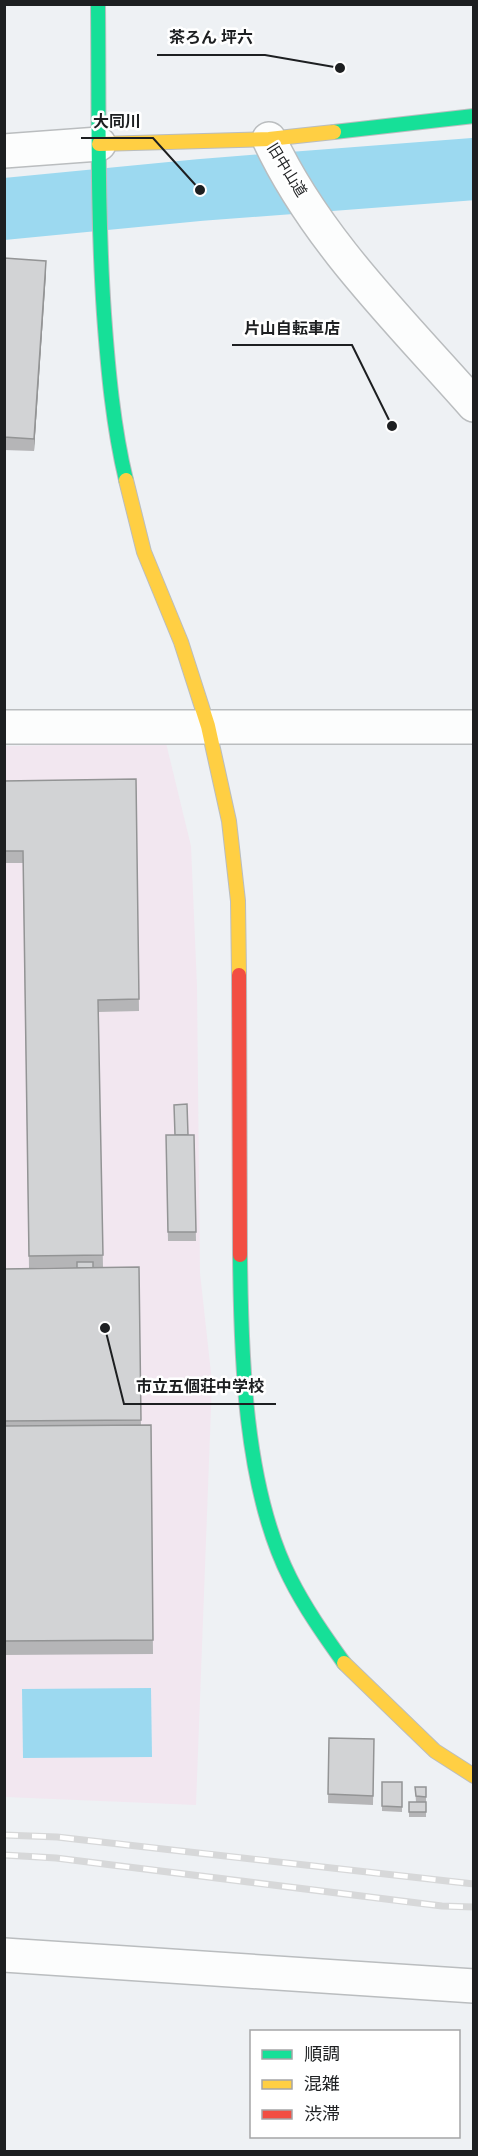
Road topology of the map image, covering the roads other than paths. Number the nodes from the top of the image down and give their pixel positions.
1 (98, 4) edge
2 (474, 116) edge
3 (99, 144) junction
4 (273, 146) junction
5 (4, 151) edge
6 (474, 405) edge
7 (208, 726) junction
8 (4, 727) edge
9 (474, 727) edge
10 (474, 1776) edge
11 (4, 1955) edge
12 (474, 1986) edge

1 - 3 street
2 - 4 street
3 - 4 street, 旧中山道
3 - 5 street, 旧中山道
3 - 7 street
4 - 6 street, 旧中山道
7 - 8 street
7 - 9 street
7 - 10 street
11 - 12 street

